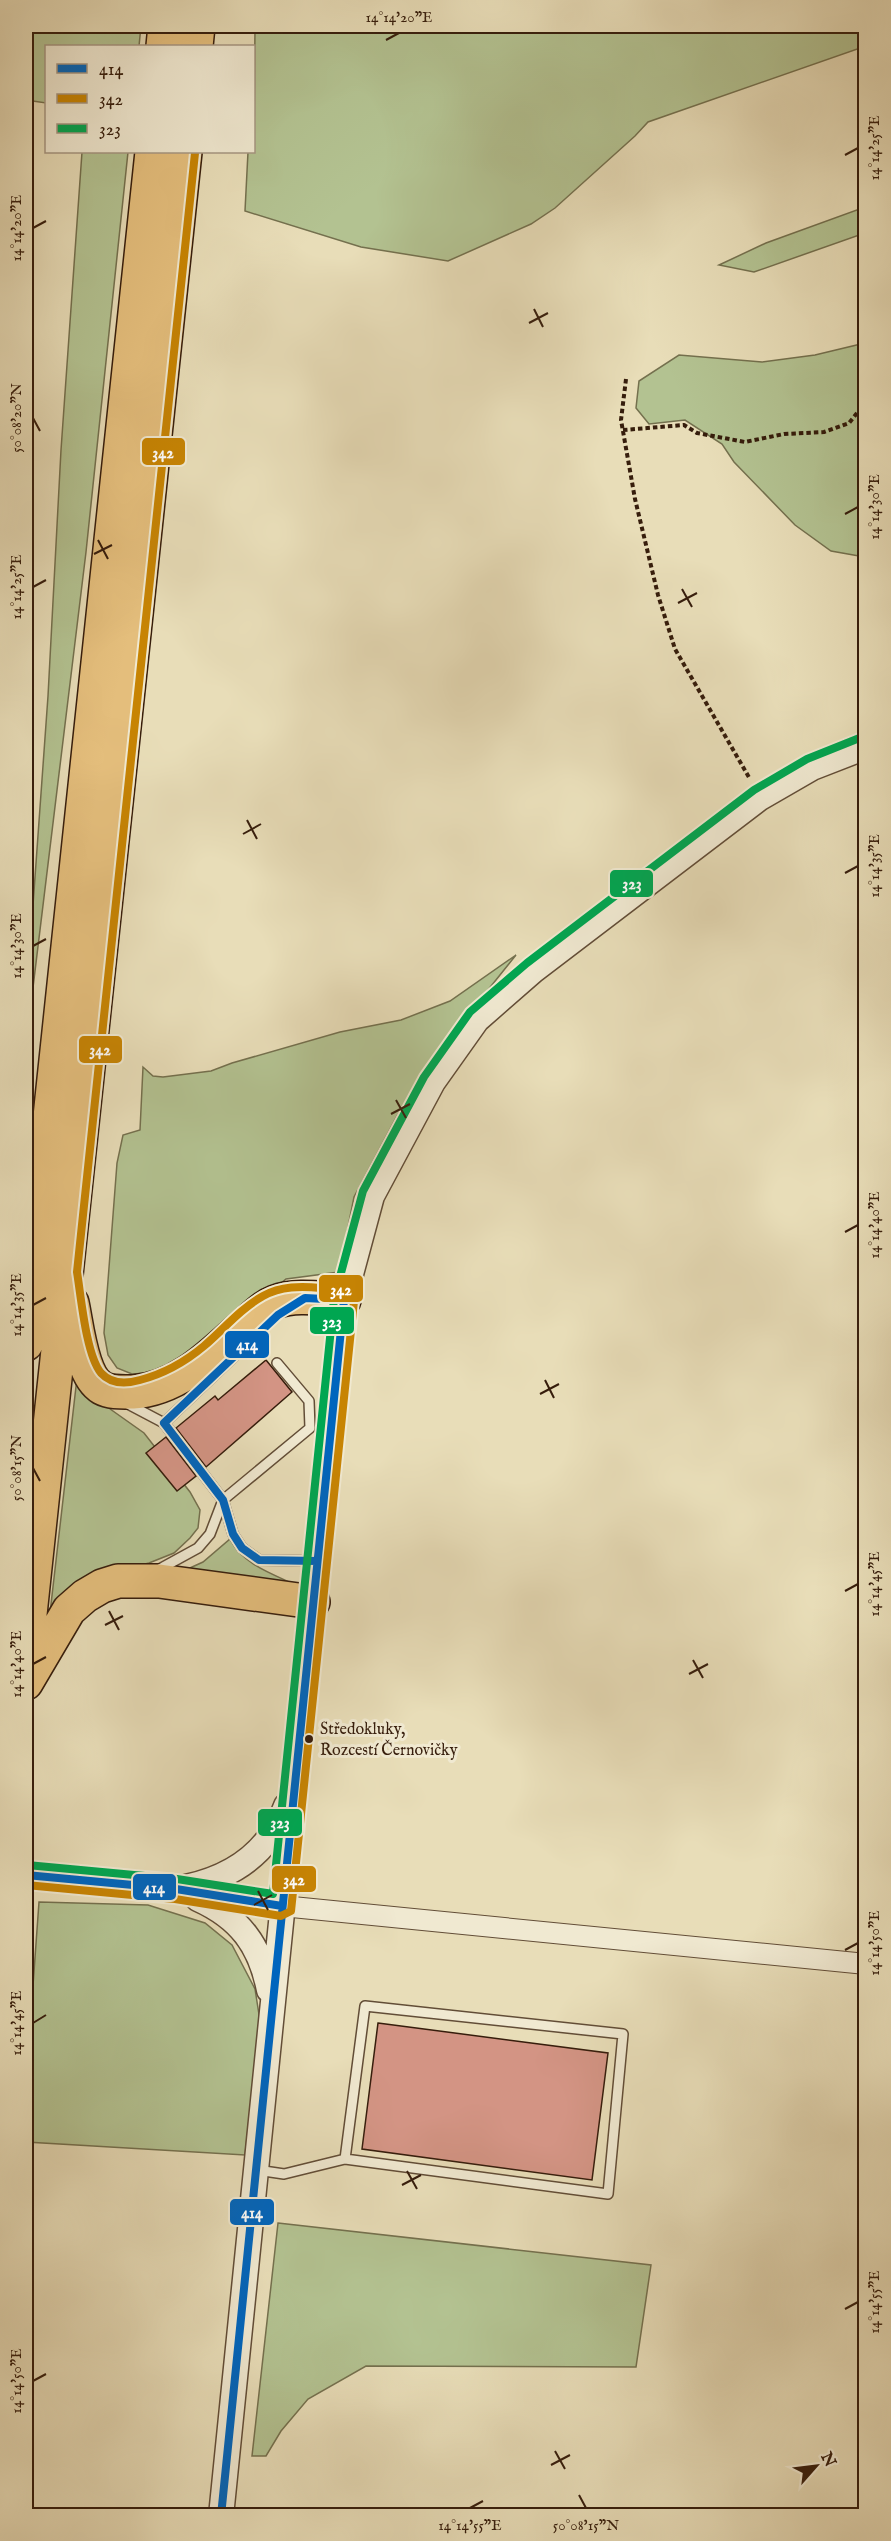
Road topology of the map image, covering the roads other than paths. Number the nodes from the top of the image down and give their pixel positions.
1 (165, 26) edge
2 (198, 26) edge
3 (163, 45) edge
4 (196, 45) edge
5 (152, 153) edge
6 (185, 153) edge
7 (866, 747) edge
8 (66, 1272) junction
9 (305, 1298) junction
10 (344, 1300) junction
11 (26, 1344) edge
12 (277, 1363) dead end
13 (111, 1391) junction
14 (164, 1423) junction
15 (223, 1500) junction
16 (317, 1561) junction
17 (138, 1580) junction
18 (313, 1602) junction
19 (26, 1652) edge
20 (26, 1683) edge
21 (294, 1784) junction
22 (26, 1875) edge
23 (176, 1889) junction
24 (282, 1906) junction
25 (866, 1964) edge
26 (272, 2004) junction
27 (345, 2159) junction
28 (257, 2170) junction
29 (221, 2516) edge

1 - 3 highway
2 - 4 highway
5 - 11 highway
6 - 8 highway
7 - 10 street
8 - 13 highway
8 - 19 highway
9 - 10 highway
9 - 13 highway
9 - 14 lane
10 - 16 street
12 - 15 lane
13 - 14 lane
14 - 15 lane
15 - 16 lane
15 - 17 lane
16 - 18 street
17 - 18 highway
17 - 20 highway
18 - 21 street
21 - 23 street
21 - 24 street
22 - 23 street
23 - 24 street
23 - 26 street
24 - 25 street
24 - 26 street
26 - 28 street
27 - 27 lane
27 - 28 lane
28 - 29 street

